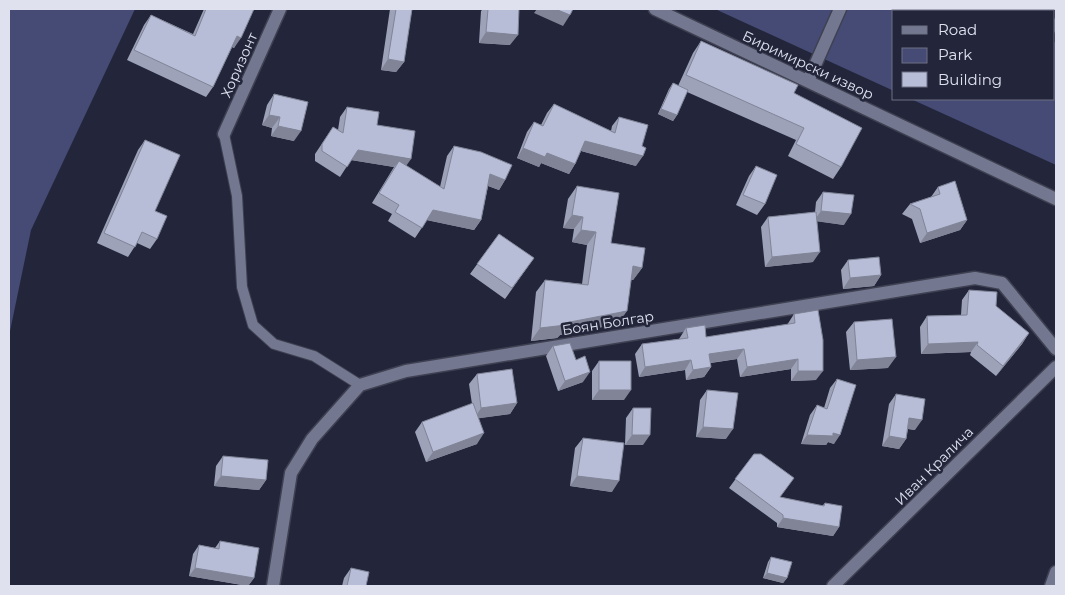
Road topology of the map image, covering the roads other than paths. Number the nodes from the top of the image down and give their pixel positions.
1 (280, 9) edge
2 (655, 9) edge
3 (840, 9) edge
4 (808, 82) junction
5 (224, 134) joint
6 (1056, 199) edge
7 (1056, 349) edge
8 (1056, 367) edge
9 (360, 385) junction
10 (1056, 572) edge
11 (273, 586) edge
12 (833, 586) edge
13 (1051, 586) edge

1 - 5 street, Хоризонт
2 - 4 street, Биримирски извор
3 - 4 street
4 - 6 street, Биримирски извор
5 - 9 lane
7 - 9 street, Боян Болгар
8 - 12 street, Иван Кралича
9 - 11 street
10 - 13 street

